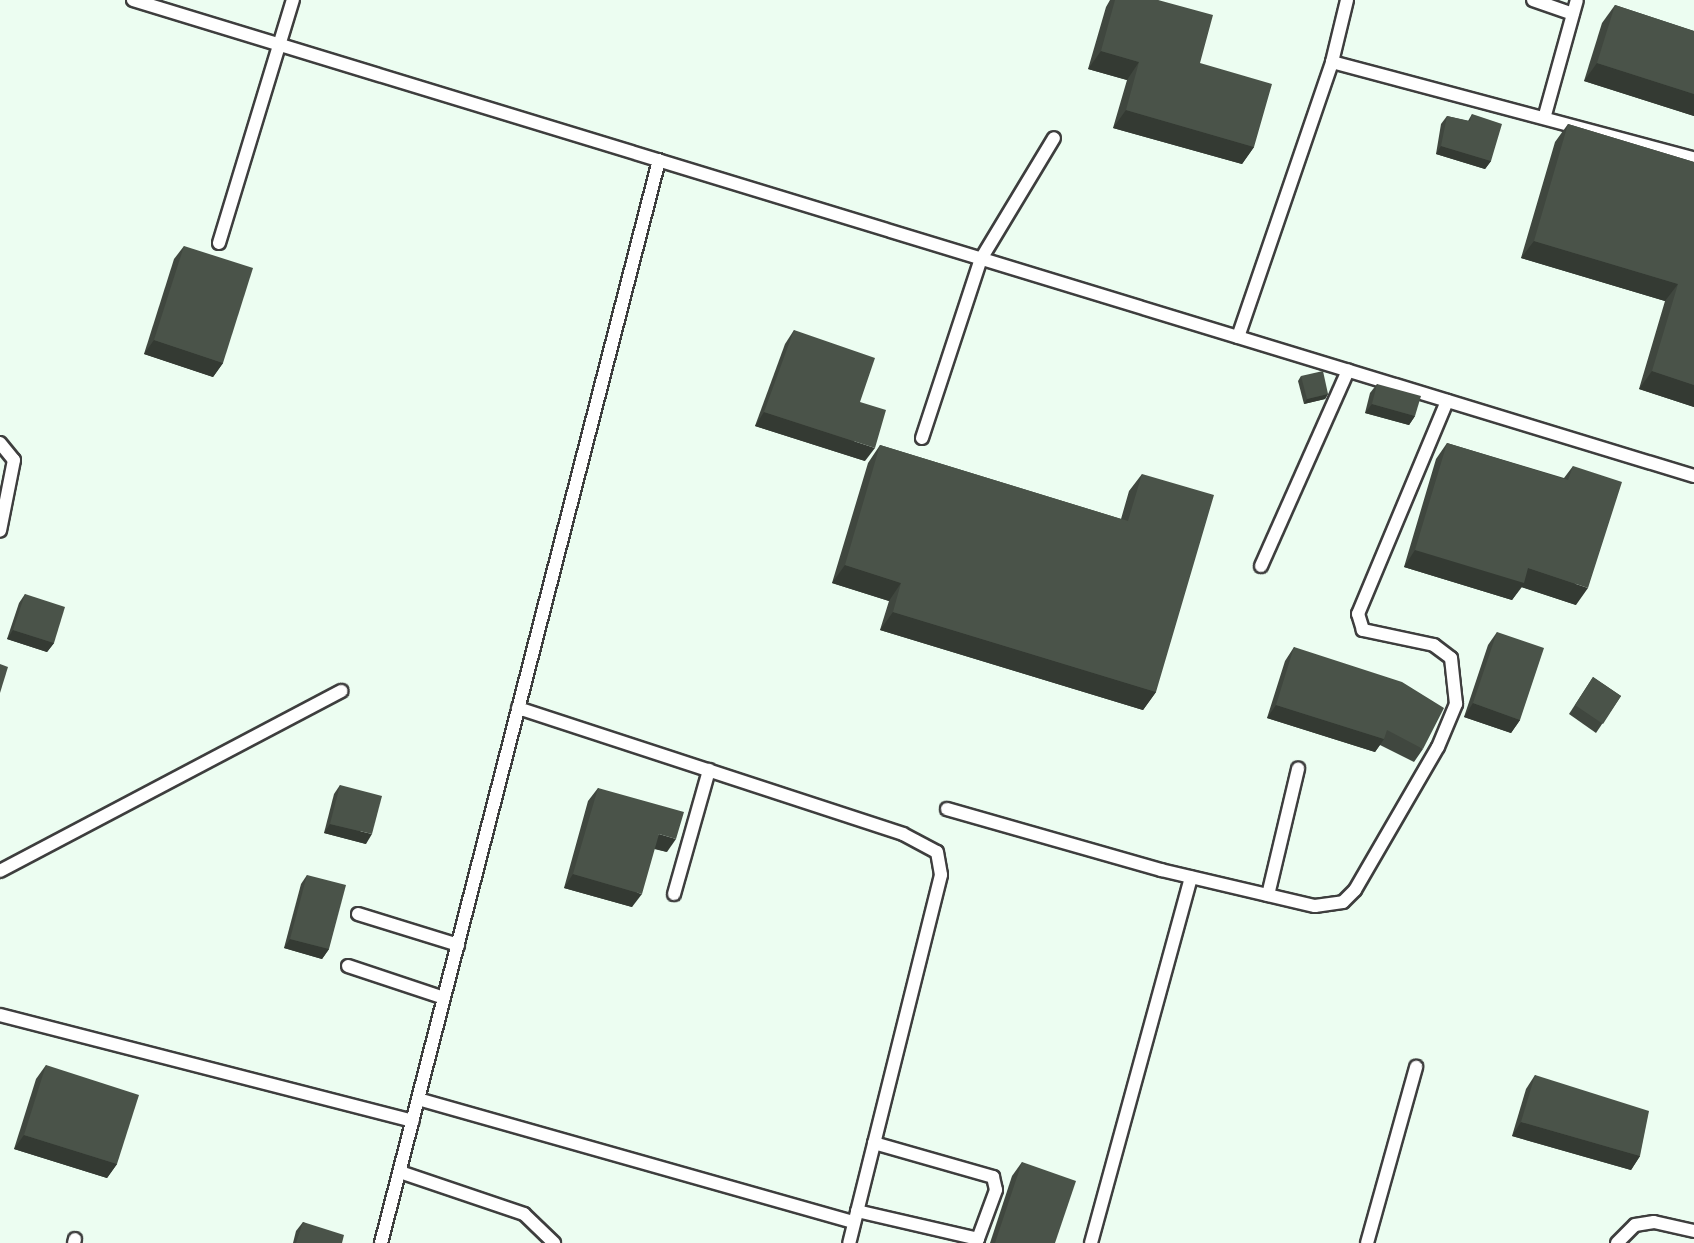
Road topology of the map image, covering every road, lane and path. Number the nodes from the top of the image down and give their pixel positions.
1 (133, 0) edge
2 (293, 0) edge
3 (1347, 0) edge
4 (1533, 0) edge
5 (1577, 0) edge
6 (1573, 14) junction
7 (281, 45) junction
8 (1332, 62) junction
9 (1545, 115) junction
10 (1054, 138) dead end
11 (1694, 158) edge
12 (659, 160) junction
13 (219, 243) dead end
14 (981, 259) junction
15 (1238, 337) junction
16 (1348, 371) junction
17 (1447, 401) junction
18 (922, 438) dead end
19 (0, 443) edge
20 (1694, 476) edge
21 (0, 531) edge
22 (1261, 566) dead end
23 (342, 691) dead end
24 (518, 708) junction
25 (1298, 769) dead end
26 (709, 770) junction
27 (947, 809) dead end
28 (0, 871) edge
29 (1191, 877) junction
30 (674, 894) dead end
31 (1268, 895) junction
32 (358, 914) dead end
33 (458, 945) junction
34 (348, 966) dead end
35 (444, 998) junction
36 (0, 1015) edge
37 (1416, 1067) dead end
38 (418, 1099) junction
39 (413, 1121) junction
40 (874, 1143) junction
41 (400, 1172) junction
42 (856, 1216) junction
43 (1694, 1231) edge
44 (977, 1241) edge
45 (381, 1243) edge
46 (554, 1243) edge
47 (849, 1243) edge
48 (1091, 1243) edge
49 (1367, 1243) edge
50 (1617, 1243) edge

1 - 7 lane
2 - 7 lane
3 - 8 lane
4 - 6 lane
5 - 6 lane
6 - 9 lane
7 - 12 lane
7 - 13 lane
8 - 9 lane
8 - 15 lane
9 - 11 lane
10 - 14 lane
12 - 14 lane
12 - 24 lane
14 - 15 lane
14 - 18 lane
15 - 16 lane
16 - 17 lane
16 - 22 lane
17 - 20 lane
17 - 31 lane
19 - 21 lane
23 - 28 lane
24 - 26 lane
24 - 33 lane
25 - 31 lane
26 - 30 lane
26 - 40 lane
27 - 29 lane
29 - 31 lane
29 - 48 lane
32 - 33 lane
33 - 35 lane
34 - 35 lane
35 - 38 lane
36 - 39 lane
37 - 49 lane
38 - 39 lane
38 - 42 lane
39 - 41 lane
40 - 42 lane
40 - 44 lane
41 - 45 lane
41 - 46 lane
42 - 44 lane
42 - 47 lane
43 - 50 lane

